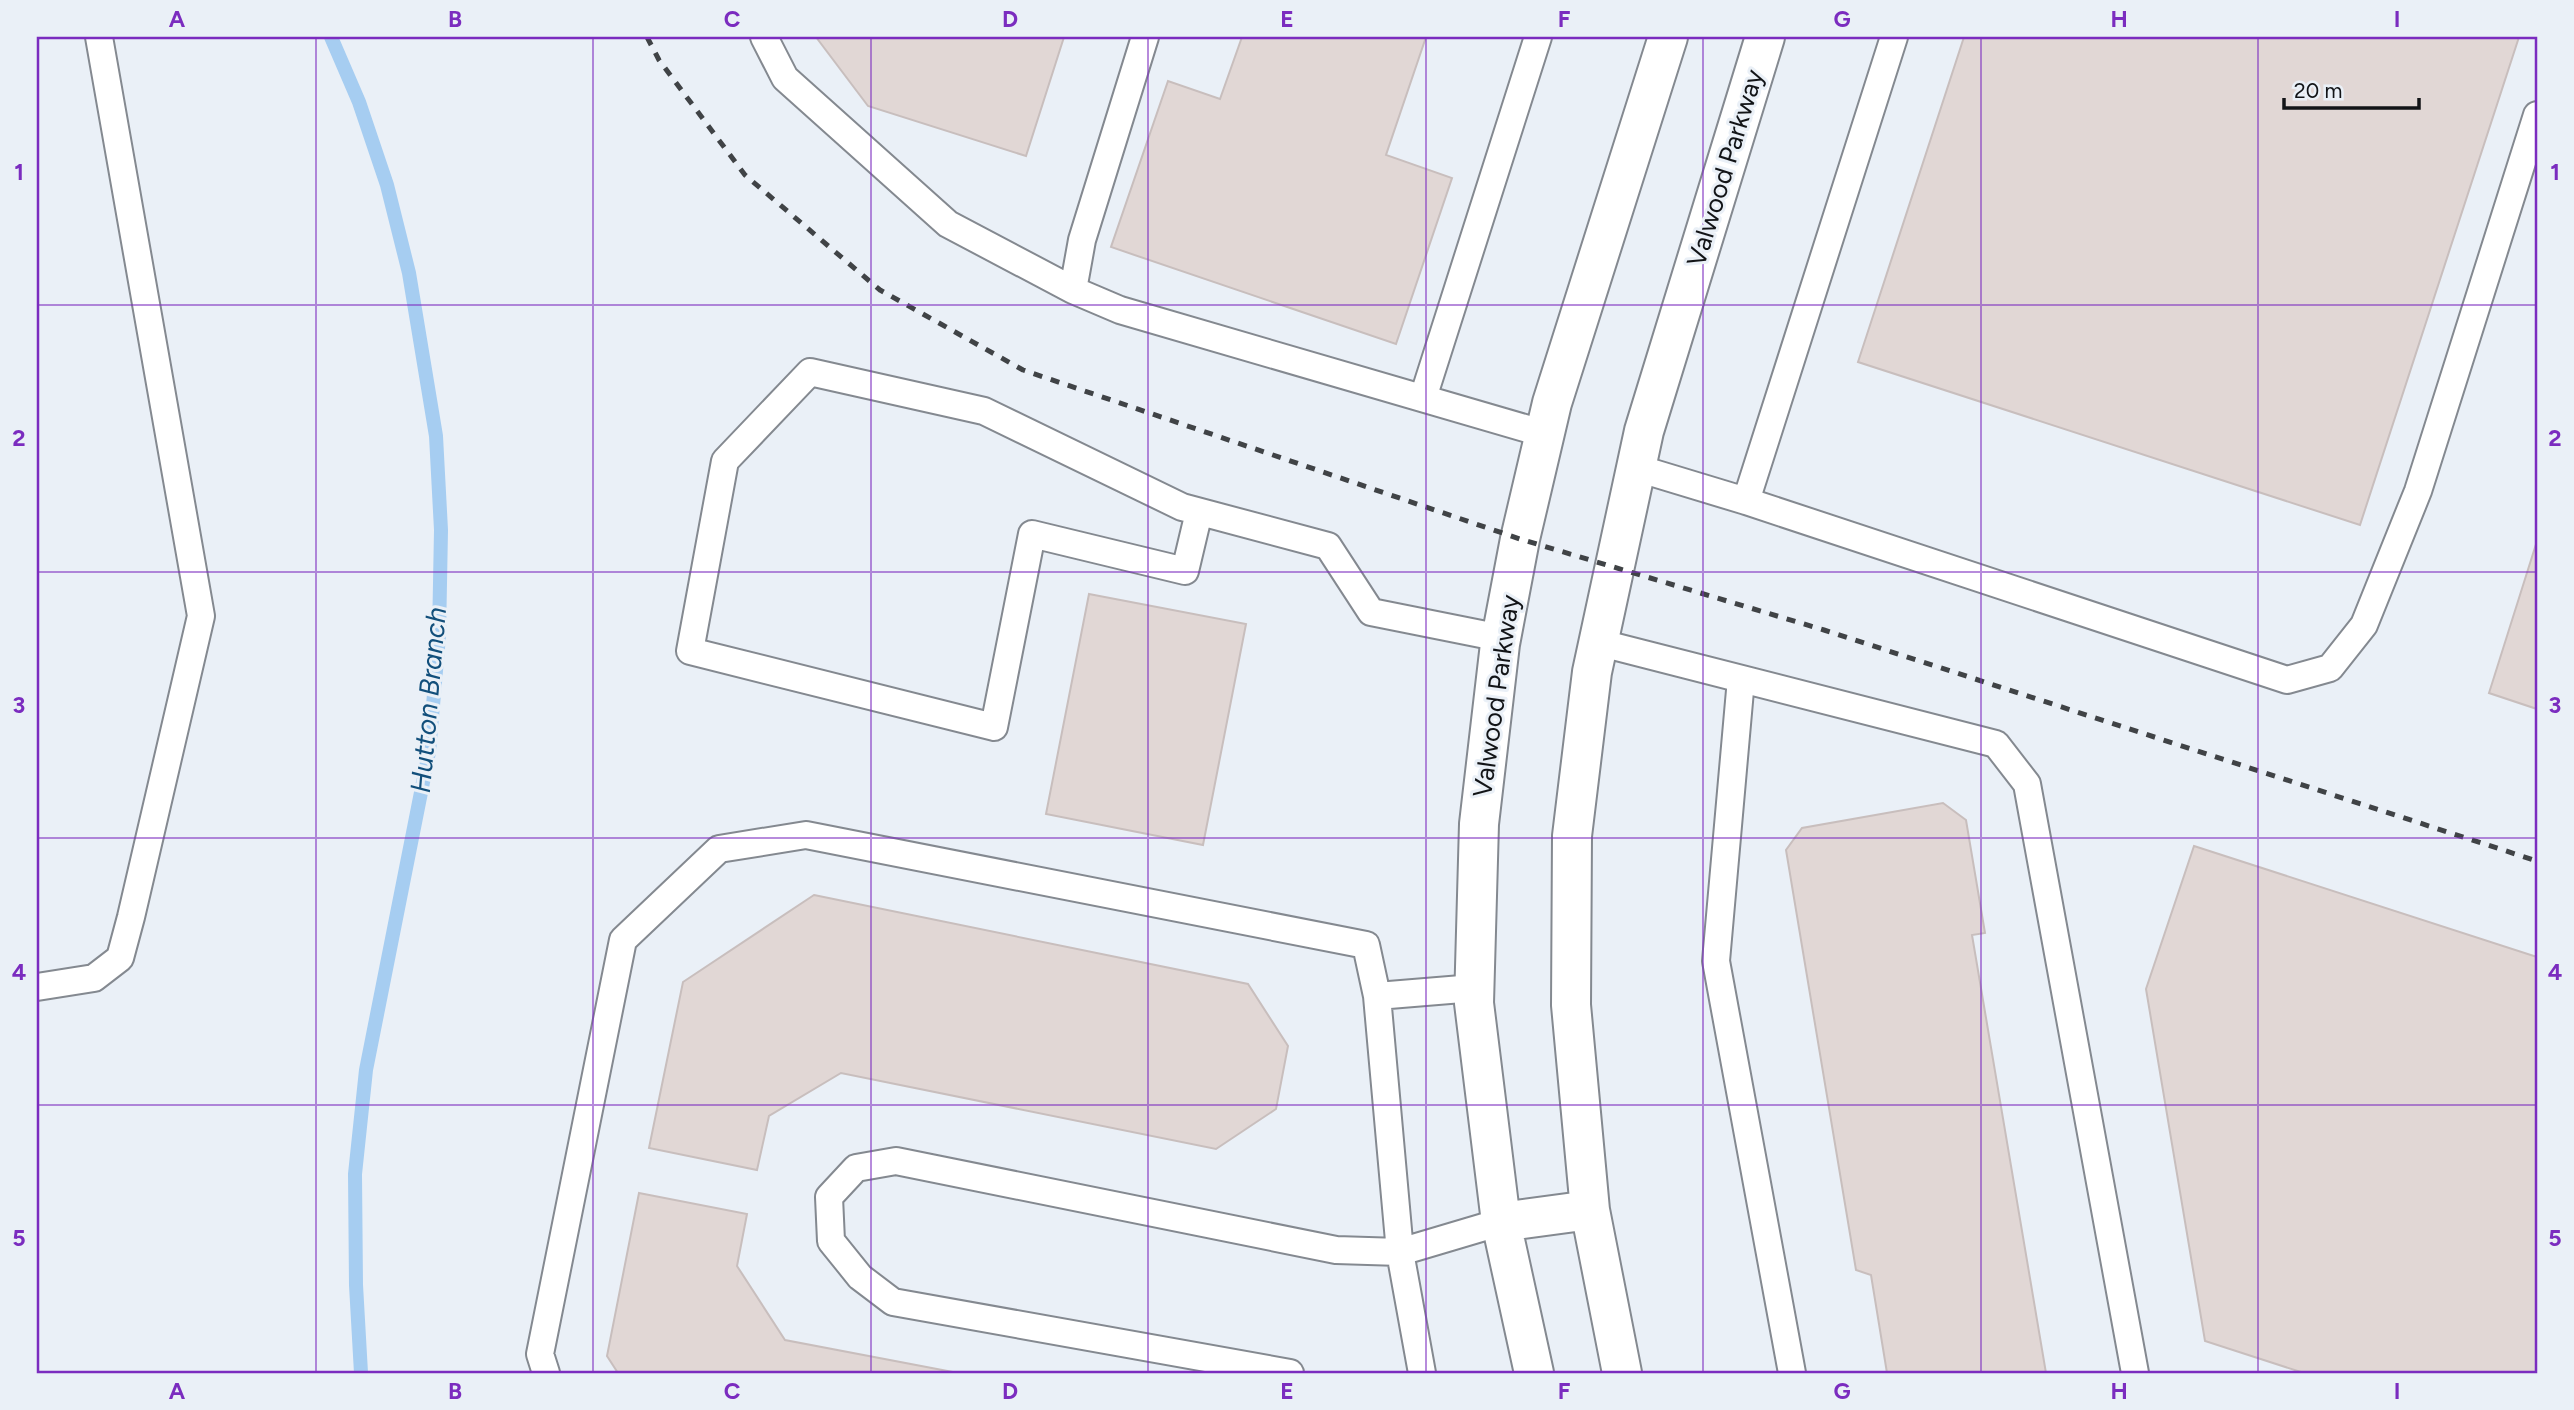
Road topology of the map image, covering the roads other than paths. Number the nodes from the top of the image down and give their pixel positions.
1 (99, 37) edge
2 (764, 37) edge
3 (1145, 37) edge
4 (1538, 37) edge
5 (1668, 37) edge
6 (1765, 37) edge
7 (1894, 37) edge
8 (2537, 115) edge
9 (1073, 290) junction
10 (1423, 398) junction
11 (1545, 434) junction
12 (1637, 468) junction
13 (1746, 501) junction
14 (1199, 512) junction
15 (1501, 638) junction
16 (1597, 642) junction
17 (1741, 679) junction
18 (37, 987) edge
19 (1474, 988) junction
20 (1377, 996) junction
21 (1590, 1210) junction
22 (1501, 1222) junction
23 (1400, 1252) junction
24 (546, 1373) edge
25 (1290, 1373) edge
26 (1422, 1373) edge
27 (1534, 1373) edge
28 (1622, 1373) edge
29 (1792, 1373) edge
30 (2135, 1373) edge

1 - 18 lane
2 - 9 lane
3 - 9 lane
4 - 10 lane
5 - 11 main road, Valwood Parkway
6 - 12 main road, Valwood Parkway
7 - 13 lane
8 - 13 lane
9 - 10 lane
10 - 11 lane
11 - 15 main road, Valwood Parkway
12 - 13 lane
12 - 16 main road, Valwood Parkway
14 - 14 lane
14 - 15 lane
15 - 19 main road, Valwood Parkway
16 - 17 lane
16 - 21 main road, Valwood Parkway
17 - 29 lane
17 - 30 lane
19 - 20 lane
19 - 22 main road, Valwood Parkway
20 - 23 lane
20 - 24 lane
21 - 22 main road
21 - 28 main road, Valwood Parkway
22 - 23 lane
22 - 27 main road, Valwood Parkway
23 - 25 lane
23 - 26 lane

